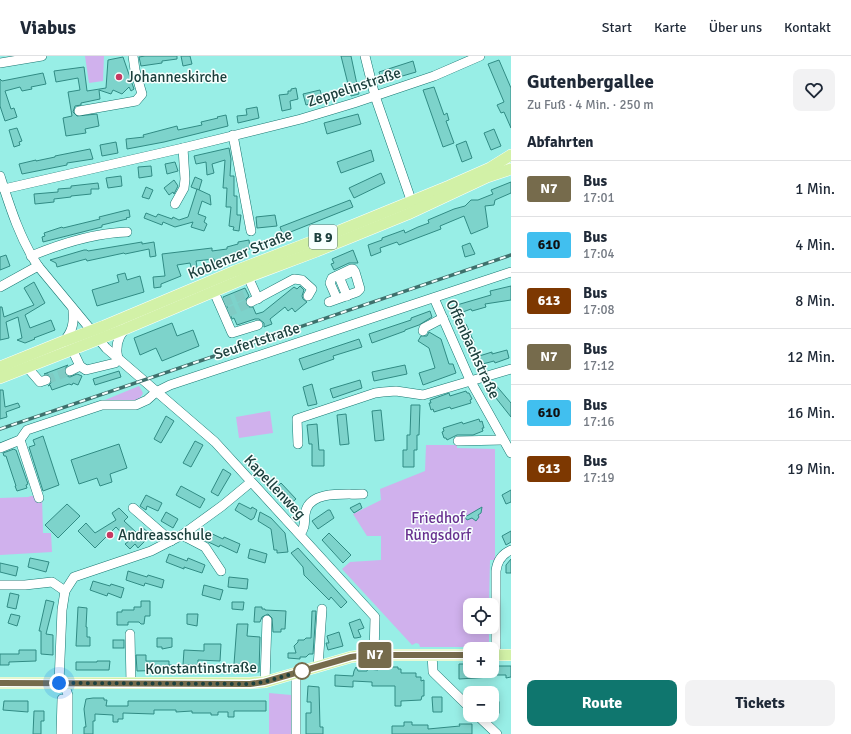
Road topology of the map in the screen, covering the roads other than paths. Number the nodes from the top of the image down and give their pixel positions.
1 (42, 56) edge
2 (133, 56) edge
3 (365, 56) edge
4 (480, 56) edge
5 (0, 63) edge
6 (375, 96) junction
7 (79, 111) dead end
8 (233, 135) junction
9 (183, 148) junction
10 (511, 155) edge
11 (511, 159) edge
12 (511, 164) edge
13 (511, 169) edge
14 (489, 173) junction
15 (0, 176) edge
16 (4, 190) junction
17 (411, 201) junction
18 (175, 204) dead end
19 (408, 214) junction
20 (251, 230) dead end
21 (127, 232) dead end
22 (31, 256) junction
23 (38, 266) junction
24 (355, 271) junction
25 (511, 272) edge
26 (248, 277) junction
27 (0, 287) edge
28 (212, 287) junction
29 (308, 296) dead end
30 (347, 296) junction
31 (434, 298) junction
32 (73, 310) junction
33 (443, 318) junction
34 (258, 325) dead end
35 (125, 328) junction
36 (423, 330) dead end
37 (94, 335) junction
38 (64, 341) junction
39 (72, 349) junction
40 (118, 359) junction
41 (0, 366) edge
42 (80, 366) junction
43 (27, 367) junction
44 (511, 369) edge
45 (70, 371) tunnel mouth
46 (0, 378) edge
47 (46, 380) dead end
48 (470, 380) junction
49 (0, 383) edge
50 (156, 392) junction
51 (20, 440) junction
52 (502, 440) junction
53 (458, 441) dead end
54 (298, 444) dead end
55 (0, 448) edge
56 (511, 453) edge
57 (251, 482) junction
58 (363, 494) dead end
59 (39, 498) dead end
60 (133, 508) dead end
61 (300, 534) junction
62 (182, 535) junction
63 (171, 541) junction
64 (511, 550) edge
65 (221, 571) dead end
66 (0, 585) edge
67 (65, 591) junction
68 (322, 609) dead end
69 (267, 620) dead end
70 (130, 634) dead end
71 (494, 642) edge
72 (432, 654) junction
73 (374, 655) junction
74 (463, 655) edge
75 (499, 655) edge
76 (511, 655) edge
77 (318, 667) junction
78 (296, 673) junction
79 (264, 682) junction
80 (0, 683) edge
81 (62, 683) junction
82 (131, 684) junction
83 (463, 701) edge
84 (484, 722) edge
85 (61, 734) edge
86 (68, 734) edge
87 (296, 734) edge
88 (497, 734) edge

1 - 5 street
2 - 7 street
3 - 6 street
4 - 6 street, Zeppelinstraße
6 - 8 street, Zeppelinstraße
6 - 17 street
8 - 9 street, Zeppelinstraße
8 - 20 street
9 - 16 street, Zeppelinstraße
9 - 18 street
10 - 14 main road, Koblenzer Straße
11 - 14 main road, B 9
12 - 14 main road, B 9
13 - 14 main road, Koblenzer Straße
14 - 17 main road, Koblenzer Straße / B 9
14 - 19 main road, Koblenzer Straße / B 9
15 - 16 street, Kapellenweg
16 - 22 street, Kapellenweg
17 - 19 street
17 - 28 main road, Koblenzer Straße / B 9
19 - 26 main road, Koblenzer Straße / B 9
21 - 22 street
22 - 23 street, Kapellenweg
23 - 27 street
23 - 32 street, Kapellenweg
24 - 30 street
24 - 30 street
24 - 30 street
25 - 31 street, Seufertstraße
26 - 28 main road, Koblenzer Straße / B 9
26 - 29 street
28 - 34 street
28 - 35 main road, Koblenzer Straße / B 9
28 - 37 main road, Koblenzer Straße / B 9
31 - 33 street, Offenbachstraße
31 - 50 street, Seufertstraße
32 - 37 street, Kapellenweg
32 - 38 street
33 - 36 street
33 - 48 street, Offenbachstraße
35 - 37 main road, Koblenzer Straße / B 9
35 - 40 street
37 - 38 main road, Koblenzer Straße / B 9
37 - 39 main road, Koblenzer Straße / B 9
37 - 40 street, Kapellenweg
38 - 41 main road, Koblenzer Straße / B 9
39 - 42 street
39 - 43 main road, Koblenzer Straße / B 9
40 - 42 street
40 - 50 street, Kapellenweg
42 - 45 street
43 - 46 main road, Koblenzer Straße / B 9
43 - 47 street
43 - 49 main road
44 - 48 street
48 - 52 street, Offenbachstraße
48 - 54 street
50 - 51 street, Seufertstraße
50 - 57 street, Kapellenweg
51 - 55 street, Seufertstraße
51 - 59 street
52 - 53 street
52 - 56 street, Offenbachstraße
57 - 61 street, Kapellenweg
57 - 62 street
58 - 61 street
60 - 63 street
61 - 73 street, Kapellenweg
62 - 63 street
62 - 65 street
63 - 67 street
64 - 71 street
66 - 67 street
67 - 81 street
68 - 77 street
69 - 79 street
70 - 82 street
72 - 73 main road, Konstantinstraße
72 - 74 main road, Konstantinstraße
72 - 83 street
73 - 77 main road, Konstantinstraße
75 - 76 main road
77 - 78 main road, Konstantinstraße
78 - 79 main road, Konstantinstraße
78 - 87 street
79 - 82 main road, Konstantinstraße
80 - 81 main road, Konstantinstraße
81 - 82 main road, Konstantinstraße
81 - 85 street
81 - 86 street
84 - 88 street

